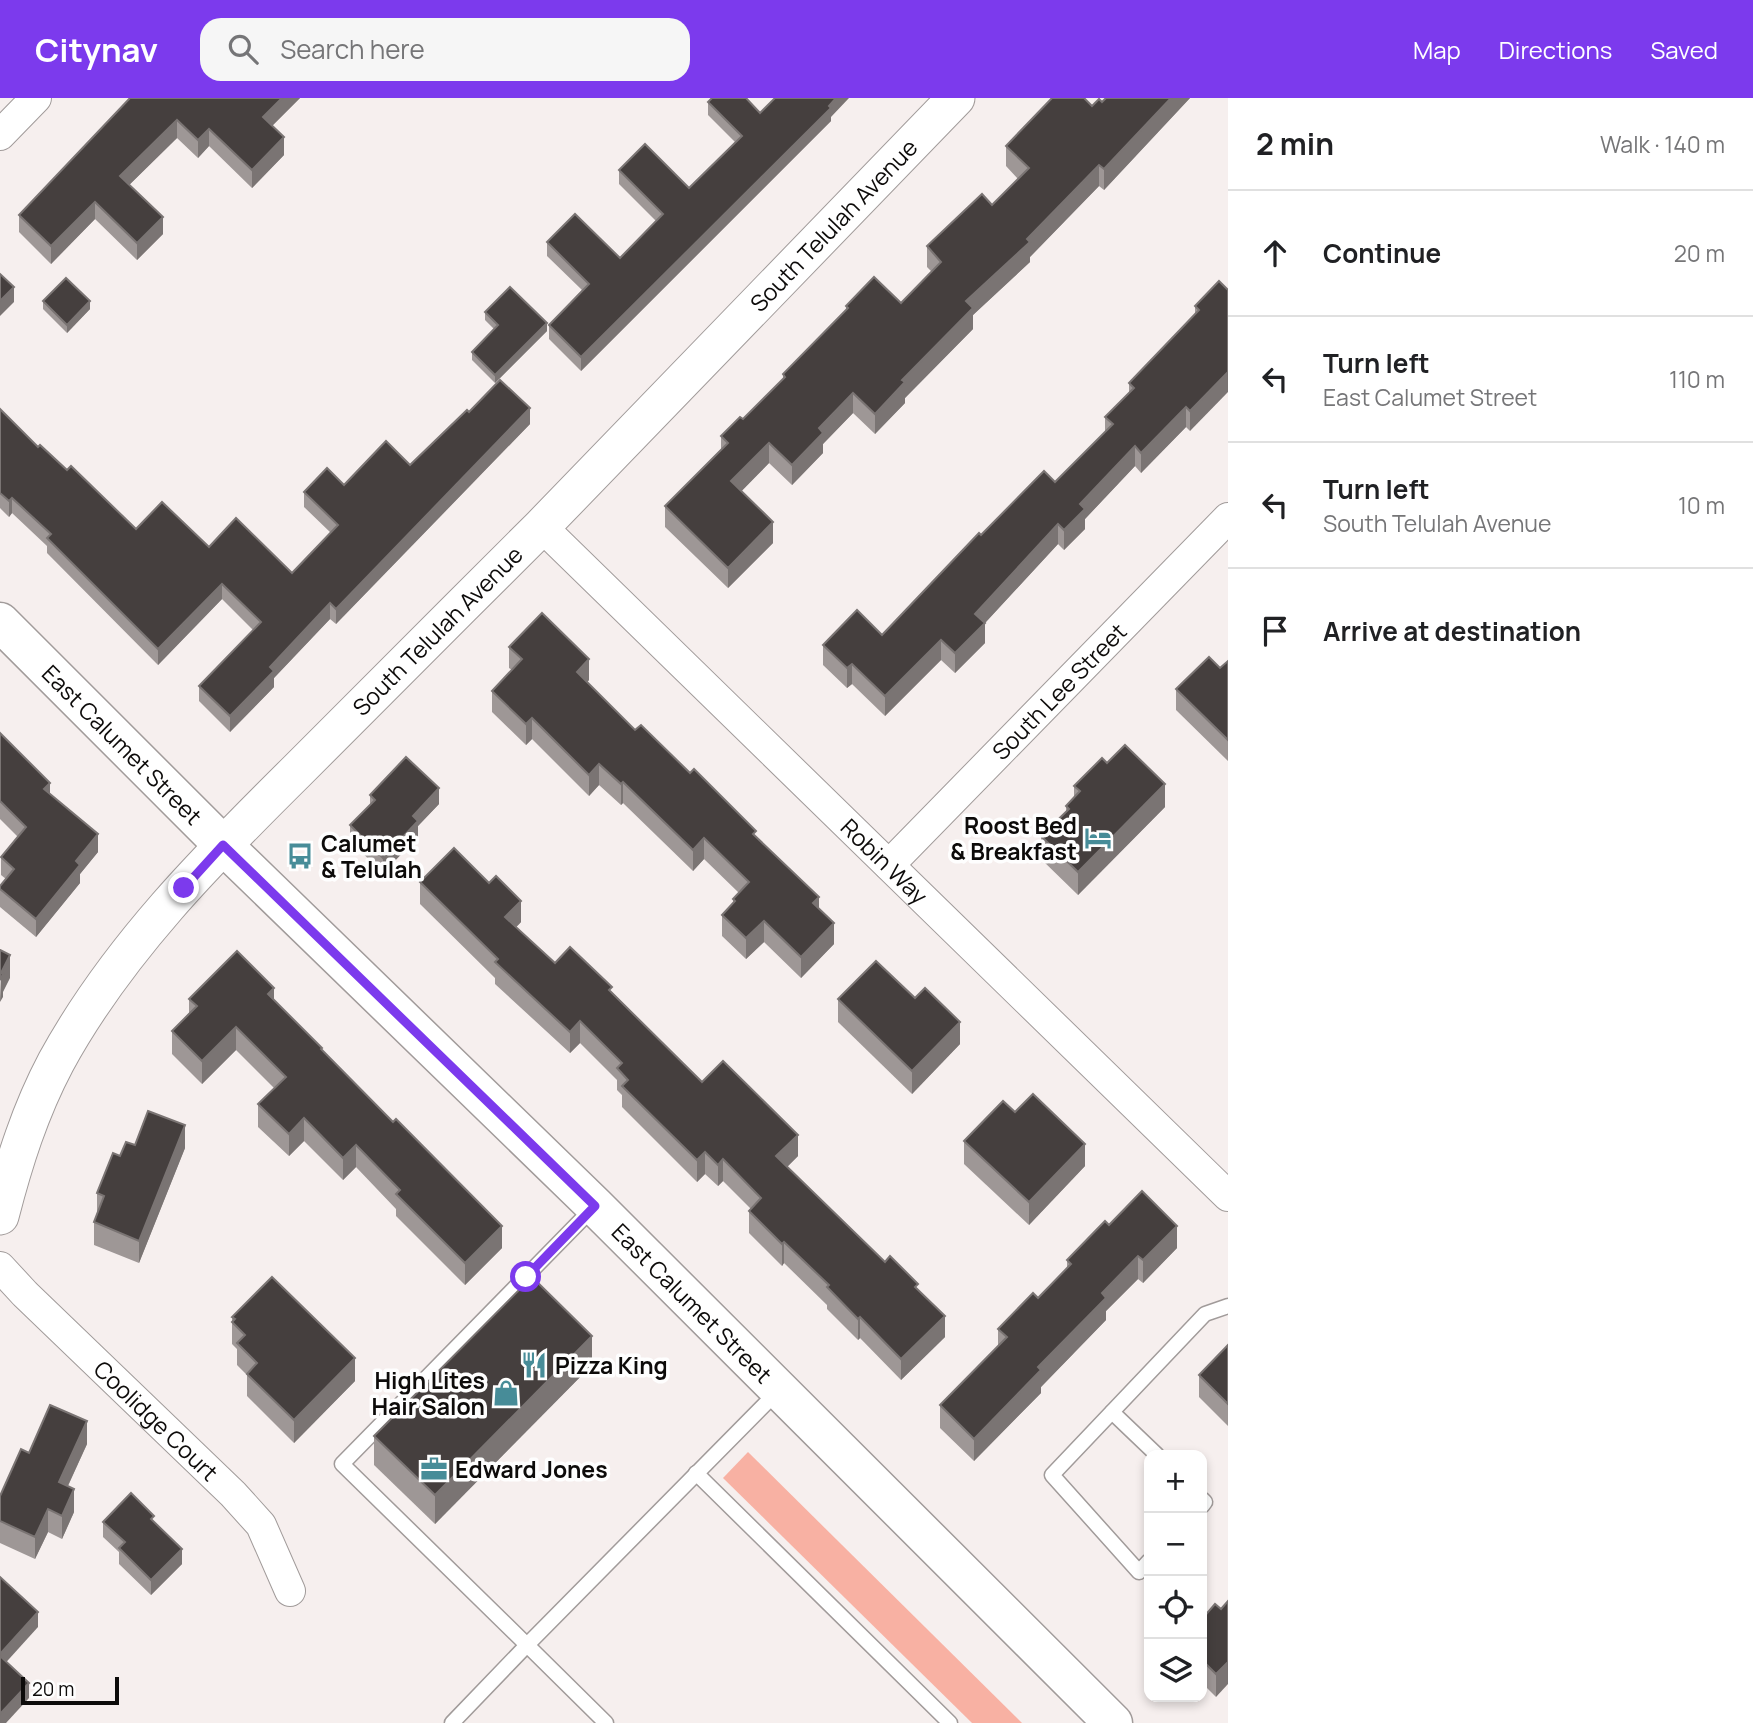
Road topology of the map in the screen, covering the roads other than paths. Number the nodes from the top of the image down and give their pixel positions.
1 (36, 98) edge
2 (956, 98) edge
3 (0, 135) edge
4 (1228, 518) edge
5 (541, 526) junction
6 (0, 622) edge
7 (223, 845) junction
8 (889, 865) junction
9 (1228, 1196) edge
10 (595, 1206) junction
11 (0, 1216) edge
12 (0, 1267) edge
13 (1228, 1306) edge
14 (779, 1390) junction
15 (1112, 1412) junction
16 (1152, 1450) edge
17 (696, 1473) junction
18 (1144, 1566) edge
19 (290, 1591) dead end
20 (527, 1645) junction
21 (452, 1723) edge
22 (606, 1723) edge
23 (950, 1723) edge
24 (1113, 1723) edge

1 - 3 street
2 - 5 street, South Telulah Avenue
4 - 8 street, South Lee Street
5 - 7 street, South Telulah Avenue
5 - 8 street, Robin Way
6 - 7 main road, East Calumet Street
7 - 10 main road, East Calumet Street
7 - 11 street, South Telulah Avenue
8 - 9 street, Robin Way
10 - 14 main road, East Calumet Street
10 - 20 lane
12 - 19 street, Coolidge Court
13 - 15 lane
14 - 17 lane
14 - 24 main road, East Calumet Street
15 - 16 lane
15 - 18 lane
17 - 20 lane
17 - 23 lane
20 - 21 lane
20 - 22 lane

